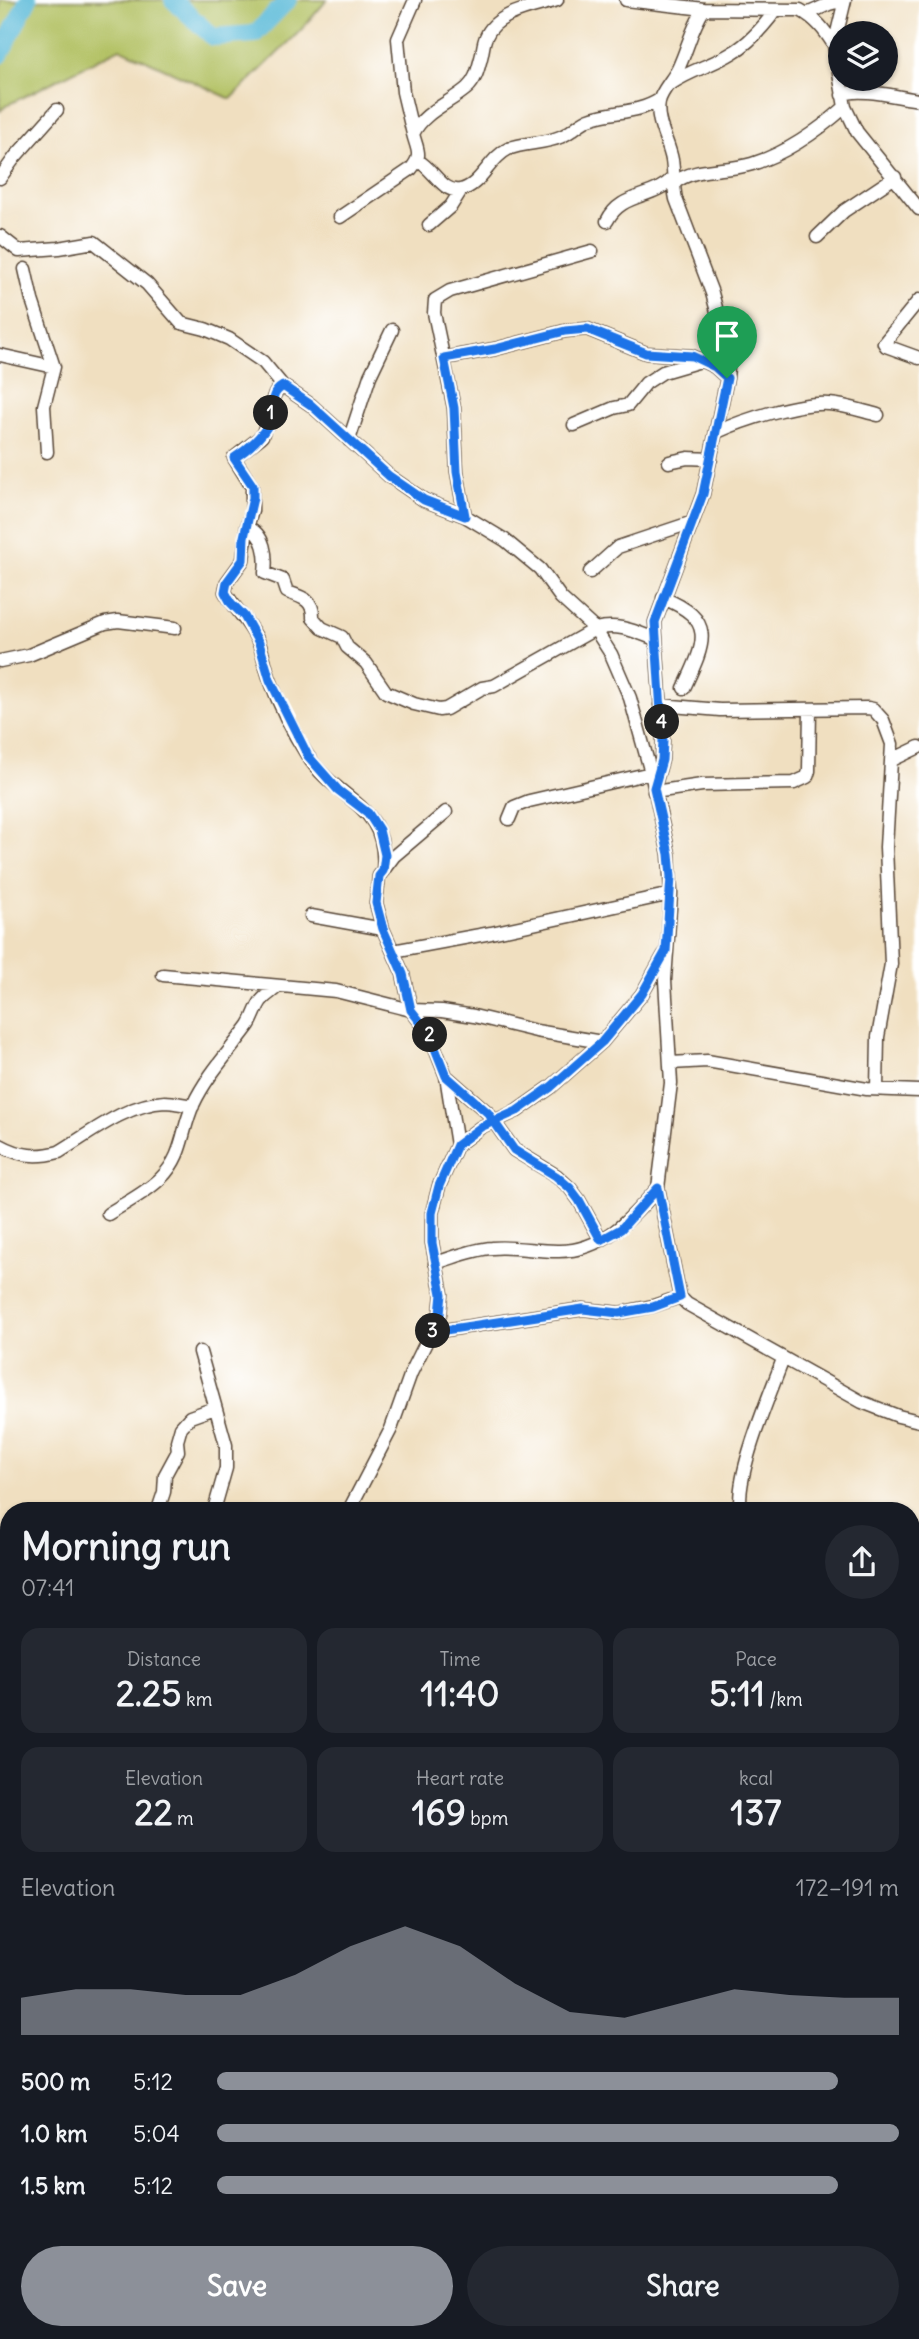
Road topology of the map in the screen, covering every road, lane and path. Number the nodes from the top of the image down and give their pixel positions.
1 (415, 0) edge
2 (626, 0) edge
3 (844, 0) edge
4 (549, 1) edge
5 (704, 9) junction
6 (776, 10) junction
7 (807, 15) junction
8 (839, 21) edge
9 (828, 35) edge
10 (670, 85) junction
11 (842, 91) edge
12 (659, 100) junction
13 (919, 100) edge
14 (844, 101) junction
15 (57, 110) dead end
16 (413, 134) junction
17 (418, 161) junction
18 (894, 177) junction
19 (0, 178) edge
20 (673, 181) junction
21 (461, 190) junction
22 (919, 209) edge
23 (340, 217) dead end
24 (607, 222) dead end
25 (429, 225) dead end
26 (0, 236) edge
27 (817, 237) dead end
28 (592, 251) dead end
29 (25, 269) dead end
30 (919, 300) edge
31 (392, 330) dead end
32 (0, 355) edge
33 (444, 358) junction
34 (919, 358) edge
35 (704, 360) junction
36 (54, 367) junction
37 (727, 378) junction
38 (283, 386) junction
39 (878, 415) dead end
40 (574, 425) dead end
41 (717, 432) junction
42 (349, 440) junction
43 (47, 452) dead end
44 (710, 459) junction
45 (669, 462) dead end
46 (465, 516) junction
47 (693, 522) junction
48 (247, 527) junction
49 (590, 572) dead end
50 (663, 598) junction
51 (175, 628) dead end
52 (595, 629) junction
53 (655, 639) junction
54 (0, 661) edge
55 (684, 688) dead end
56 (660, 705) junction
57 (810, 709) junction
58 (919, 747) edge
59 (892, 760) junction
60 (651, 773) junction
61 (654, 790) junction
62 (446, 812) dead end
63 (509, 819) dead end
64 (383, 871) junction
65 (671, 894) junction
66 (311, 916) dead end
67 (383, 929) junction
68 (393, 951) junction
69 (666, 951) junction
70 (163, 975) dead end
71 (277, 987) junction
72 (411, 1010) junction
73 (602, 1042) junction
74 (671, 1063) junction
75 (446, 1076) junction
76 (877, 1089) junction
77 (919, 1091) edge
78 (193, 1106) junction
79 (493, 1123) junction
80 (457, 1145) junction
81 (0, 1146) edge
82 (658, 1188) junction
83 (108, 1214) dead end
84 (601, 1240) junction
85 (435, 1263) junction
86 (680, 1297) junction
87 (432, 1332) junction
88 (200, 1352) dead end
89 (783, 1359) junction
90 (215, 1408) junction
91 (919, 1421) edge
92 (161, 1502) edge
93 (216, 1502) edge
94 (353, 1502) edge
95 (739, 1502) edge

1 - 16 street
2 - 5 street
3 - 7 street
3 - 8 street
4 - 16 street
5 - 6 street
5 - 10 street
6 - 7 street
6 - 10 street
7 - 9 street
10 - 12 street
11 - 14 street
12 - 20 street
12 - 21 street
13 - 14 street
14 - 18 street
14 - 20 street
15 - 19 street
16 - 17 street
17 - 21 street
17 - 23 street
18 - 22 street
18 - 27 street
20 - 24 street
20 - 37 street
21 - 25 street
26 - 38 street
28 - 33 street
29 - 36 street
30 - 34 street
31 - 42 street
32 - 36 street
33 - 35 street
33 - 46 street
35 - 37 street
35 - 40 street
36 - 43 street
37 - 41 street
38 - 42 street
38 - 48 street
39 - 41 street
41 - 44 street
42 - 46 street
44 - 45 street
44 - 47 street
46 - 52 street
47 - 49 street
47 - 50 street
48 - 52 street
48 - 64 street
50 - 53 street
50 - 55 street
51 - 54 street
52 - 53 street
52 - 60 street
53 - 56 street
56 - 57 street
56 - 61 street
57 - 59 street
57 - 61 street
58 - 59 street
59 - 76 street
60 - 61 street
60 - 63 street
61 - 65 street
62 - 64 street
64 - 67 street
65 - 68 street
65 - 69 street
66 - 67 street
67 - 68 street
68 - 72 street
69 - 73 street
69 - 74 street
70 - 71 street
71 - 72 street
71 - 78 street
72 - 73 street
72 - 75 street
73 - 79 street
74 - 76 street
74 - 82 street
75 - 79 street
75 - 80 street
76 - 77 street
78 - 81 street
78 - 83 street
79 - 80 street
79 - 84 street
80 - 85 street
82 - 84 street
82 - 86 street
84 - 85 street
85 - 87 street
86 - 87 street
86 - 89 street
87 - 94 street
88 - 90 street
89 - 91 street
89 - 95 street
90 - 92 street
90 - 93 street

